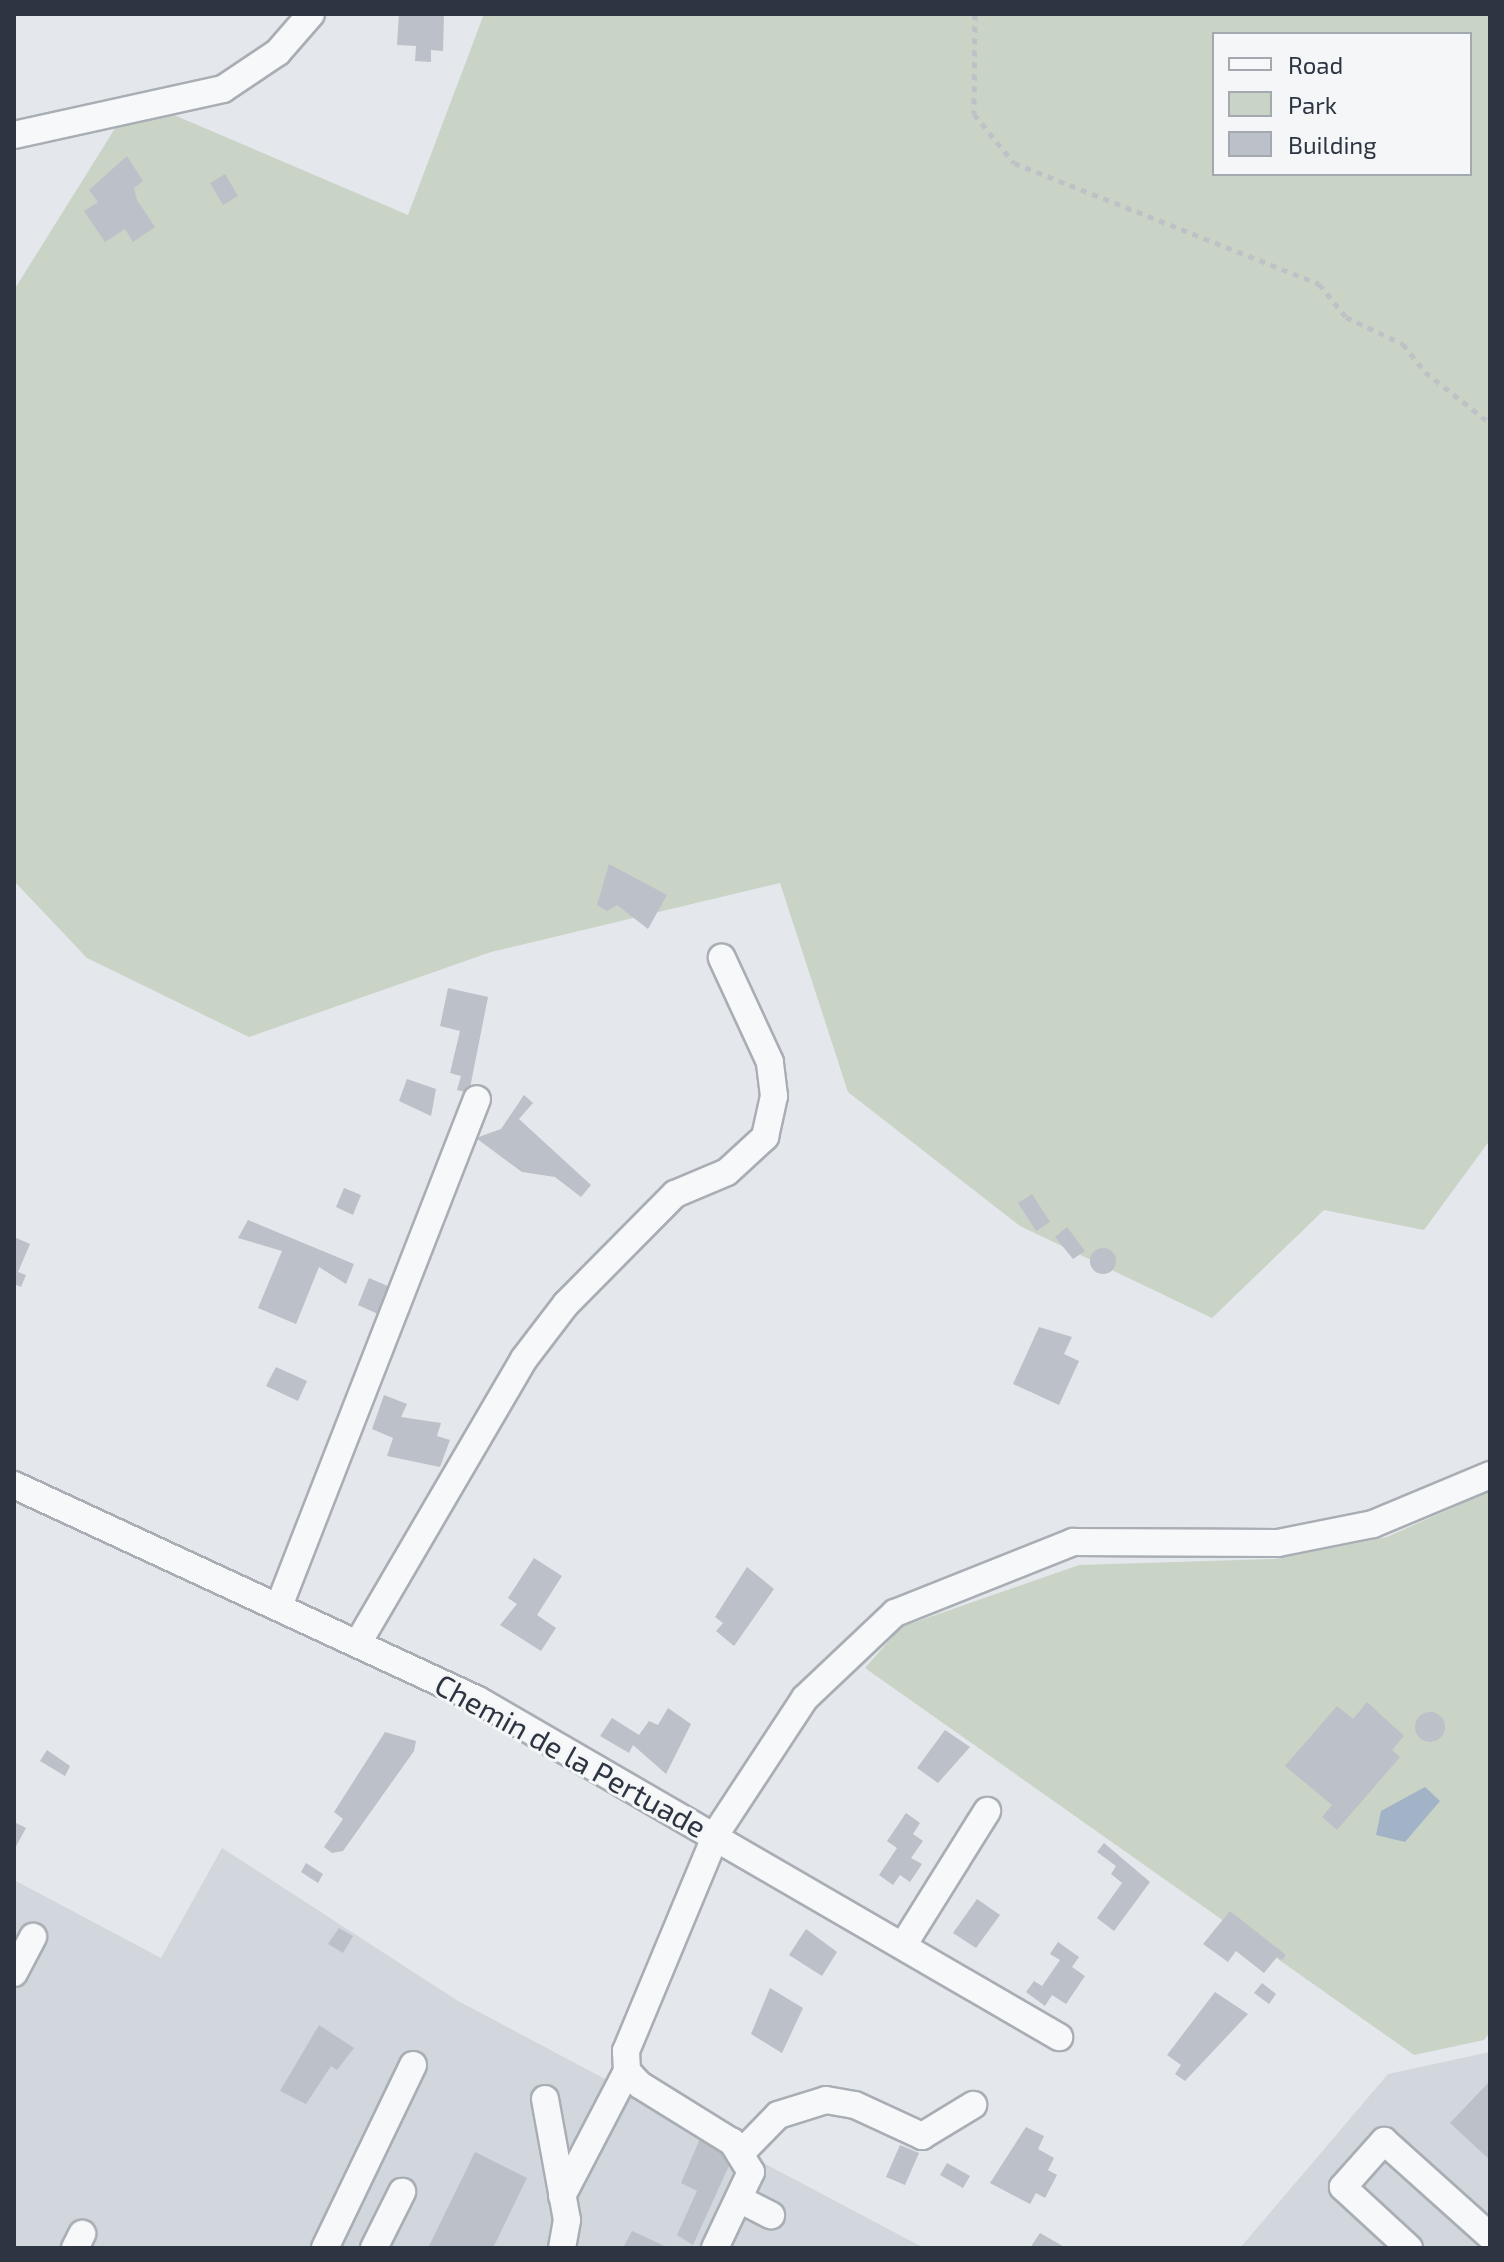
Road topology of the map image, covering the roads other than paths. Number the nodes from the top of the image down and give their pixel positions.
1 (311, 14) edge
2 (14, 135) edge
3 (722, 958) dead end
4 (477, 1099) dead end
5 (1490, 1475) edge
6 (14, 1485) edge
7 (279, 1606) junction
8 (358, 1643) junction
9 (987, 1811) dead end
10 (717, 1832) junction
11 (33, 1937) dead end
12 (904, 1944) junction
13 (14, 1973) edge
14 (1059, 2037) dead end
15 (413, 2065) dead end
16 (627, 2071) junction
17 (545, 2099) dead end
18 (973, 2105) dead end
19 (740, 2154) junction
20 (402, 2192) dead end
21 (562, 2196) junction
22 (739, 2199) junction
23 (771, 2215) dead end
24 (1490, 2236) edge
25 (325, 2248) edge
26 (374, 2248) edge
27 (562, 2248) edge
28 (715, 2248) edge
29 (1409, 2248) edge

1 - 2 street
3 - 8 street
4 - 7 street
5 - 10 street
6 - 7 street, Chemin de la Pertuade
7 - 8 street, Chemin de la Pertuade
8 - 10 street, Chemin de la Pertuade
9 - 12 street
10 - 12 street
10 - 16 street, Chemin de la Pertuade
11 - 13 street
12 - 14 street
15 - 25 street
16 - 19 street
16 - 21 street, Chemin de la Pertuade
17 - 21 street
18 - 19 street
19 - 22 street
20 - 26 street
21 - 27 street
22 - 23 street
22 - 28 street
24 - 29 street

